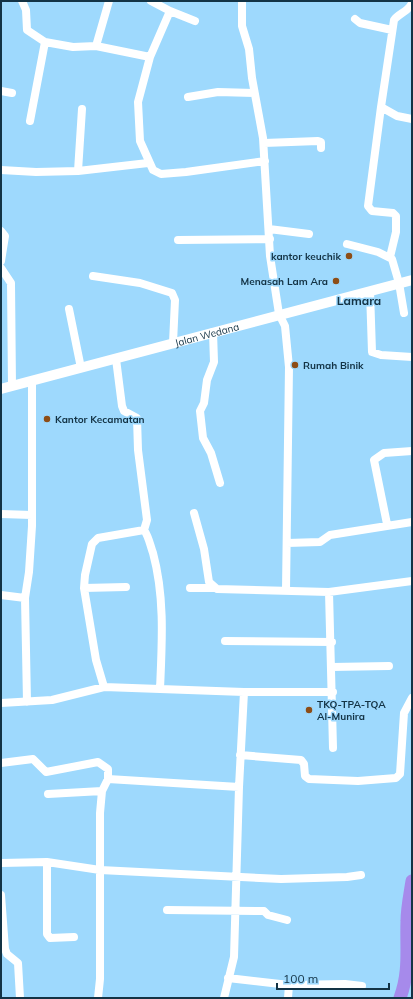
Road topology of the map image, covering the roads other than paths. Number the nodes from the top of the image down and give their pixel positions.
1 (22, 1) edge
2 (109, 1) edge
3 (151, 1) edge
4 (242, 1) edge
5 (412, 3) edge
6 (170, 11) junction
7 (355, 19) dead end
8 (195, 22) dead end
9 (392, 30) junction
10 (45, 42) junction
11 (96, 46) junction
12 (150, 57) junction
13 (1, 90) edge
14 (254, 92) junction
15 (12, 93) dead end
16 (188, 97) dead end
17 (381, 106) junction
18 (82, 109) dead end
19 (412, 119) edge
20 (30, 122) dead end
21 (264, 143) junction
22 (321, 148) dead end
23 (265, 160) junction
24 (148, 163) junction
25 (1, 170) edge
26 (78, 171) junction
27 (269, 229) junction
28 (1, 231) edge
29 (309, 234) dead end
30 (270, 239) junction
31 (178, 240) dead end
32 (347, 244) dead end
33 (390, 257) junction
34 (1, 261) edge
35 (1, 268) edge
36 (93, 276) dead end
37 (412, 280) edge
38 (399, 283) junction
39 (370, 291) junction
40 (69, 309) dead end
41 (404, 313) dead end
42 (279, 314) junction
43 (213, 332) junction
44 (173, 343) junction
45 (412, 357) edge
46 (116, 358) junction
47 (81, 368) junction
48 (32, 381) junction
49 (12, 386) junction
50 (1, 389) edge
51 (412, 451) edge
52 (220, 483) dead end
53 (194, 513) dead end
54 (1, 514) edge
55 (32, 515) junction
56 (412, 522) edge
57 (387, 524) junction
58 (144, 530) junction
59 (287, 543) junction
60 (412, 581) edge
61 (126, 587) dead end
62 (84, 588) junction
63 (190, 588) dead end
64 (214, 588) junction
65 (286, 590) junction
66 (330, 592) junction
67 (1, 595) edge
68 (25, 598) junction
69 (225, 641) dead end
70 (332, 642) junction
71 (388, 666) dead end
72 (332, 667) junction
73 (104, 687) junction
74 (160, 689) junction
75 (244, 692) junction
76 (332, 692) junction
77 (412, 698) edge
78 (1, 702) edge
79 (27, 702) junction
80 (333, 748) dead end
81 (240, 756) junction
82 (1, 763) edge
83 (108, 779) junction
84 (239, 787) junction
85 (102, 790) junction
86 (48, 794) dead end
87 (47, 862) junction
88 (1, 863) edge
89 (100, 870) junction
90 (361, 875) dead end
91 (237, 877) junction
92 (1, 895) edge
93 (167, 910) dead end
94 (236, 910) junction
95 (287, 920) dead end
96 (74, 937) dead end
97 (3, 945) edge
98 (228, 978) junction
99 (289, 985) junction
100 (362, 986) dead end
101 (20, 998) edge
102 (98, 998) edge
103 (224, 998) edge
104 (288, 998) edge

1 - 10 street
2 - 11 street
3 - 6 street
4 - 14 street
5 - 9 street
6 - 8 street
6 - 12 street
7 - 9 street
9 - 17 street
10 - 11 street
10 - 20 street
11 - 12 street
12 - 24 street
13 - 15 street
14 - 16 street
14 - 21 street
17 - 19 street
17 - 33 street
18 - 26 street
21 - 22 street
21 - 23 street
23 - 24 street
23 - 27 street
24 - 26 street
25 - 26 street
27 - 29 street
27 - 30 street
28 - 34 street
30 - 31 street
30 - 42 street
32 - 33 street
33 - 38 street
35 - 49 street
36 - 44 street
37 - 38 street, Jalan Wedana
38 - 39 street, Jalan Wedana
38 - 41 street
39 - 42 street, Jalan Wedana
39 - 45 street
40 - 47 street
42 - 43 street, Jalan Wedana
42 - 59 street
43 - 44 street, Jalan Wedana
43 - 52 street
44 - 46 street, Jalan Wedana
46 - 47 street, Jalan Wedana
46 - 58 street
47 - 48 street, Jalan Wedana
48 - 49 street, Jalan Wedana
48 - 55 street
49 - 50 street, Jalan Wedana
51 - 57 street
53 - 64 street
54 - 55 street
55 - 68 street
56 - 57 street
57 - 59 street
58 - 62 street
58 - 74 street
59 - 65 street
60 - 66 street
61 - 62 street
62 - 73 street
63 - 64 street
64 - 65 street
65 - 66 street
66 - 70 street
67 - 68 street
68 - 79 street
69 - 70 street
70 - 72 street
71 - 72 street
72 - 76 street
73 - 74 street
73 - 79 street
74 - 75 street
75 - 76 street
75 - 81 street
76 - 80 street
77 - 81 street
78 - 79 street
81 - 84 street
82 - 83 street
83 - 84 street
83 - 85 street
84 - 91 street
85 - 86 street
85 - 89 street
87 - 88 street
87 - 89 street
87 - 96 street
89 - 91 street
89 - 102 street
90 - 91 street
91 - 94 street
92 - 97 street
93 - 94 street
94 - 95 street
94 - 98 street
97 - 101 street
98 - 99 street
98 - 103 street
99 - 100 street
99 - 104 street

